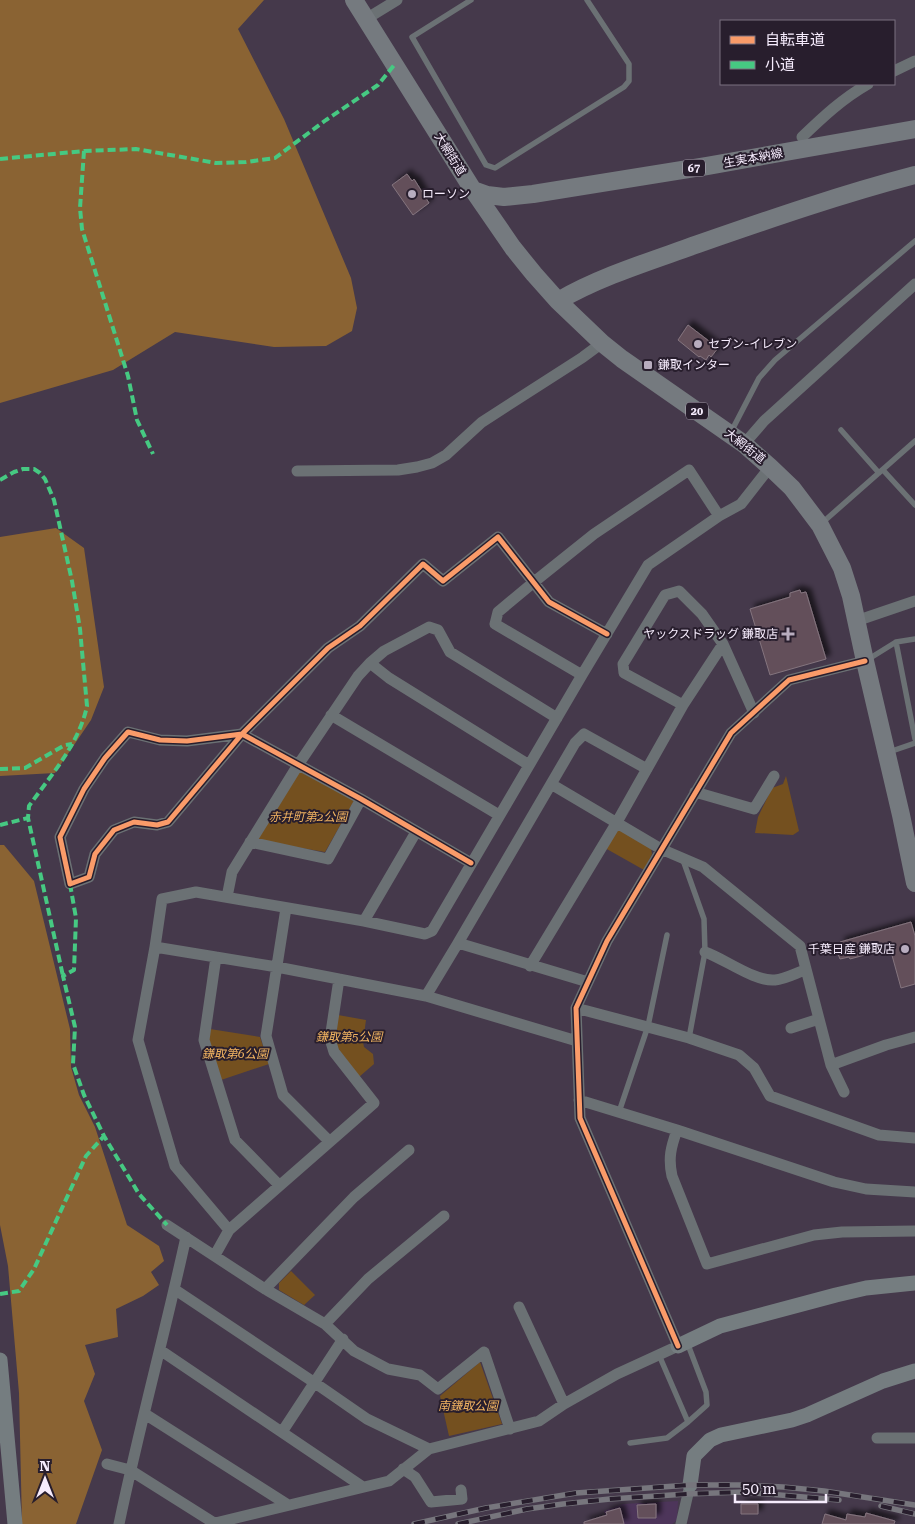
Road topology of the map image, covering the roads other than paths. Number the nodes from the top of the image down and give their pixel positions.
1 (354, 0) edge
2 (397, 0) edge
3 (471, 0) edge
4 (587, 0) edge
5 (366, 19) junction
6 (915, 61) edge
7 (895, 71) edge
8 (866, 85) edge
9 (915, 130) edge
10 (802, 137) dead end
11 (915, 175) edge
12 (473, 190) junction
13 (915, 242) edge
14 (915, 284) edge
15 (558, 301) junction
16 (602, 343) junction
17 (841, 430) dead end
18 (737, 439) junction
19 (915, 441) edge
20 (770, 466) junction
21 (297, 471) dead end
22 (881, 471) junction
23 (915, 505) edge
24 (719, 516) junction
25 (820, 525) junction
26 (534, 582) junction
27 (915, 601) edge
28 (856, 620) junction
29 (607, 634) junction
30 (915, 639) edge
31 (896, 642) junction
32 (723, 644) junction
33 (865, 661) junction
34 (370, 663) junction
35 (582, 675) junction
36 (683, 706) junction
37 (754, 713) junction
38 (331, 715) junction
39 (557, 718) junction
40 (242, 734) junction
41 (915, 739) edge
42 (915, 743) edge
43 (887, 753) junction
44 (298, 765) junction
45 (529, 765) junction
46 (647, 769) junction
47 (774, 776) dead end
48 (551, 784) junction
49 (695, 792) junction
50 (360, 799) junction
51 (499, 815) junction
52 (617, 822) junction
53 (416, 832) junction
54 (250, 842) junction
55 (661, 849) junction
56 (682, 858) junction
57 (471, 863) junction
58 (915, 883) edge
59 (227, 897) junction
60 (286, 908) junction
61 (364, 921) junction
62 (667, 935) dead end
63 (458, 943) junction
64 (155, 947) junction
65 (705, 952) junction
66 (216, 957) junction
67 (530, 966) junction
68 (277, 967) junction
69 (805, 970) junction
70 (340, 979) junction
71 (588, 982) junction
72 (426, 996) junction
73 (576, 1008) junction
74 (819, 1019) junction
75 (648, 1026) junction
76 (791, 1028) dead end
77 (915, 1037) edge
78 (689, 1038) junction
79 (577, 1041) junction
80 (831, 1065) junction
81 (844, 1092) dead end
82 (579, 1100) junction
83 (619, 1112) junction
84 (677, 1130) junction
85 (915, 1138) edge
86 (329, 1141) junction
87 (409, 1150) dead end
88 (279, 1185) junction
89 (915, 1192) edge
90 (444, 1216) dead end
91 (167, 1225) dead end
92 (229, 1230) junction
93 (915, 1231) edge
94 (186, 1237) junction
95 (215, 1255) junction
96 (915, 1283) edge
97 (266, 1289) junction
98 (174, 1290) junction
99 (519, 1307) dead end
100 (325, 1324) junction
101 (343, 1339) junction
102 (683, 1344) junction
103 (160, 1350) junction
104 (659, 1355) junction
105 (0, 1360) edge
106 (915, 1371) edge
107 (315, 1383) junction
108 (564, 1404) junction
109 (145, 1414) junction
110 (688, 1422) junction
111 (510, 1429) junction
112 (282, 1432) junction
113 (877, 1438) dead end
114 (915, 1438) edge
115 (630, 1443) dead end
116 (429, 1449) junction
117 (108, 1464) dead end
118 (403, 1469) junction
119 (130, 1470) junction
120 (690, 1485) joint
121 (363, 1488) junction
122 (460, 1490) dead end
123 (288, 1505) junction
124 (15, 1524) edge
125 (119, 1524) edge
126 (212, 1524) edge
127 (681, 1524) edge

1 - 5 main road, 大網街道 / 20
2 - 5 street
3 - 4 lane
5 - 12 main road, 大網街道 / 20
6 - 7 street
8 - 10 street
9 - 12 main road, 生実本納線 / 67
11 - 15 main road
12 - 15 main road, 大網街道 / 20
13 - 18 lane
14 - 18 street
15 - 16 main road, 大網街道 / 20
16 - 18 main road, 大網街道 / 20
16 - 21 street
17 - 22 lane
18 - 20 main road, 大網街道 / 20
19 - 22 lane
20 - 24 street
20 - 25 main road, 大網街道 / 20
22 - 23 lane
22 - 25 lane
24 - 26 street
24 - 29 street
25 - 28 main road, 大網街道 / 20
26 - 29 street
26 - 35 street
26 - 40 street
27 - 28 street
28 - 33 main road, 大網街道 / 20
29 - 35 street
30 - 31 lane
31 - 33 lane
31 - 41 lane
32 - 36 street
32 - 36 street
32 - 37 street
33 - 37 street
33 - 43 main road, 大網街道 / 20
34 - 38 street
34 - 39 street
34 - 45 street
35 - 39 street
36 - 46 street
37 - 49 street
38 - 44 street
38 - 51 street
39 - 45 street
40 - 40 street
40 - 44 street
42 - 43 lane
43 - 58 main road, 大網街道 / 20
44 - 50 street
44 - 54 street
45 - 51 street
46 - 48 street
46 - 52 street
47 - 49 street
48 - 52 street
48 - 63 street
49 - 55 street
50 - 53 street
50 - 54 street
51 - 57 street
52 - 55 street
52 - 67 street
53 - 57 street
53 - 61 street
54 - 59 street
55 - 56 street
55 - 71 street
56 - 65 lane
56 - 69 street
57 - 61 street
59 - 60 street
59 - 64 street
60 - 61 street
60 - 68 street
62 - 75 lane
63 - 67 street
63 - 72 street
64 - 66 street
64 - 92 street
65 - 69 street
65 - 78 lane
66 - 68 street
66 - 88 street
67 - 71 street
68 - 70 street
68 - 86 street
69 - 74 street
70 - 72 street
70 - 86 street
71 - 73 street
72 - 79 street
73 - 75 street
73 - 79 street
74 - 76 street
74 - 80 street
75 - 78 street
75 - 83 lane
77 - 80 street
78 - 85 street
79 - 82 street
80 - 81 street
82 - 83 street
82 - 102 street
83 - 84 street
84 - 89 street
84 - 93 street
86 - 88 street
87 - 97 street
88 - 92 street
90 - 100 street
91 - 94 street
92 - 95 street
94 - 95 street
94 - 98 street
95 - 97 street
96 - 102 street
97 - 100 street
98 - 103 street
98 - 107 street
99 - 108 street
100 - 101 street
101 - 107 street
101 - 111 street
102 - 104 street
102 - 110 lane
103 - 109 street
103 - 112 street
104 - 108 street
104 - 110 lane
105 - 124 street
106 - 120 street
107 - 112 street
107 - 116 street
108 - 111 street
109 - 119 street
109 - 123 street
110 - 115 lane
111 - 116 street
112 - 121 street
113 - 114 street
116 - 118 street
117 - 119 street
118 - 121 street
118 - 122 street
119 - 125 street
119 - 126 street
120 - 127 street
121 - 123 street
123 - 126 street

